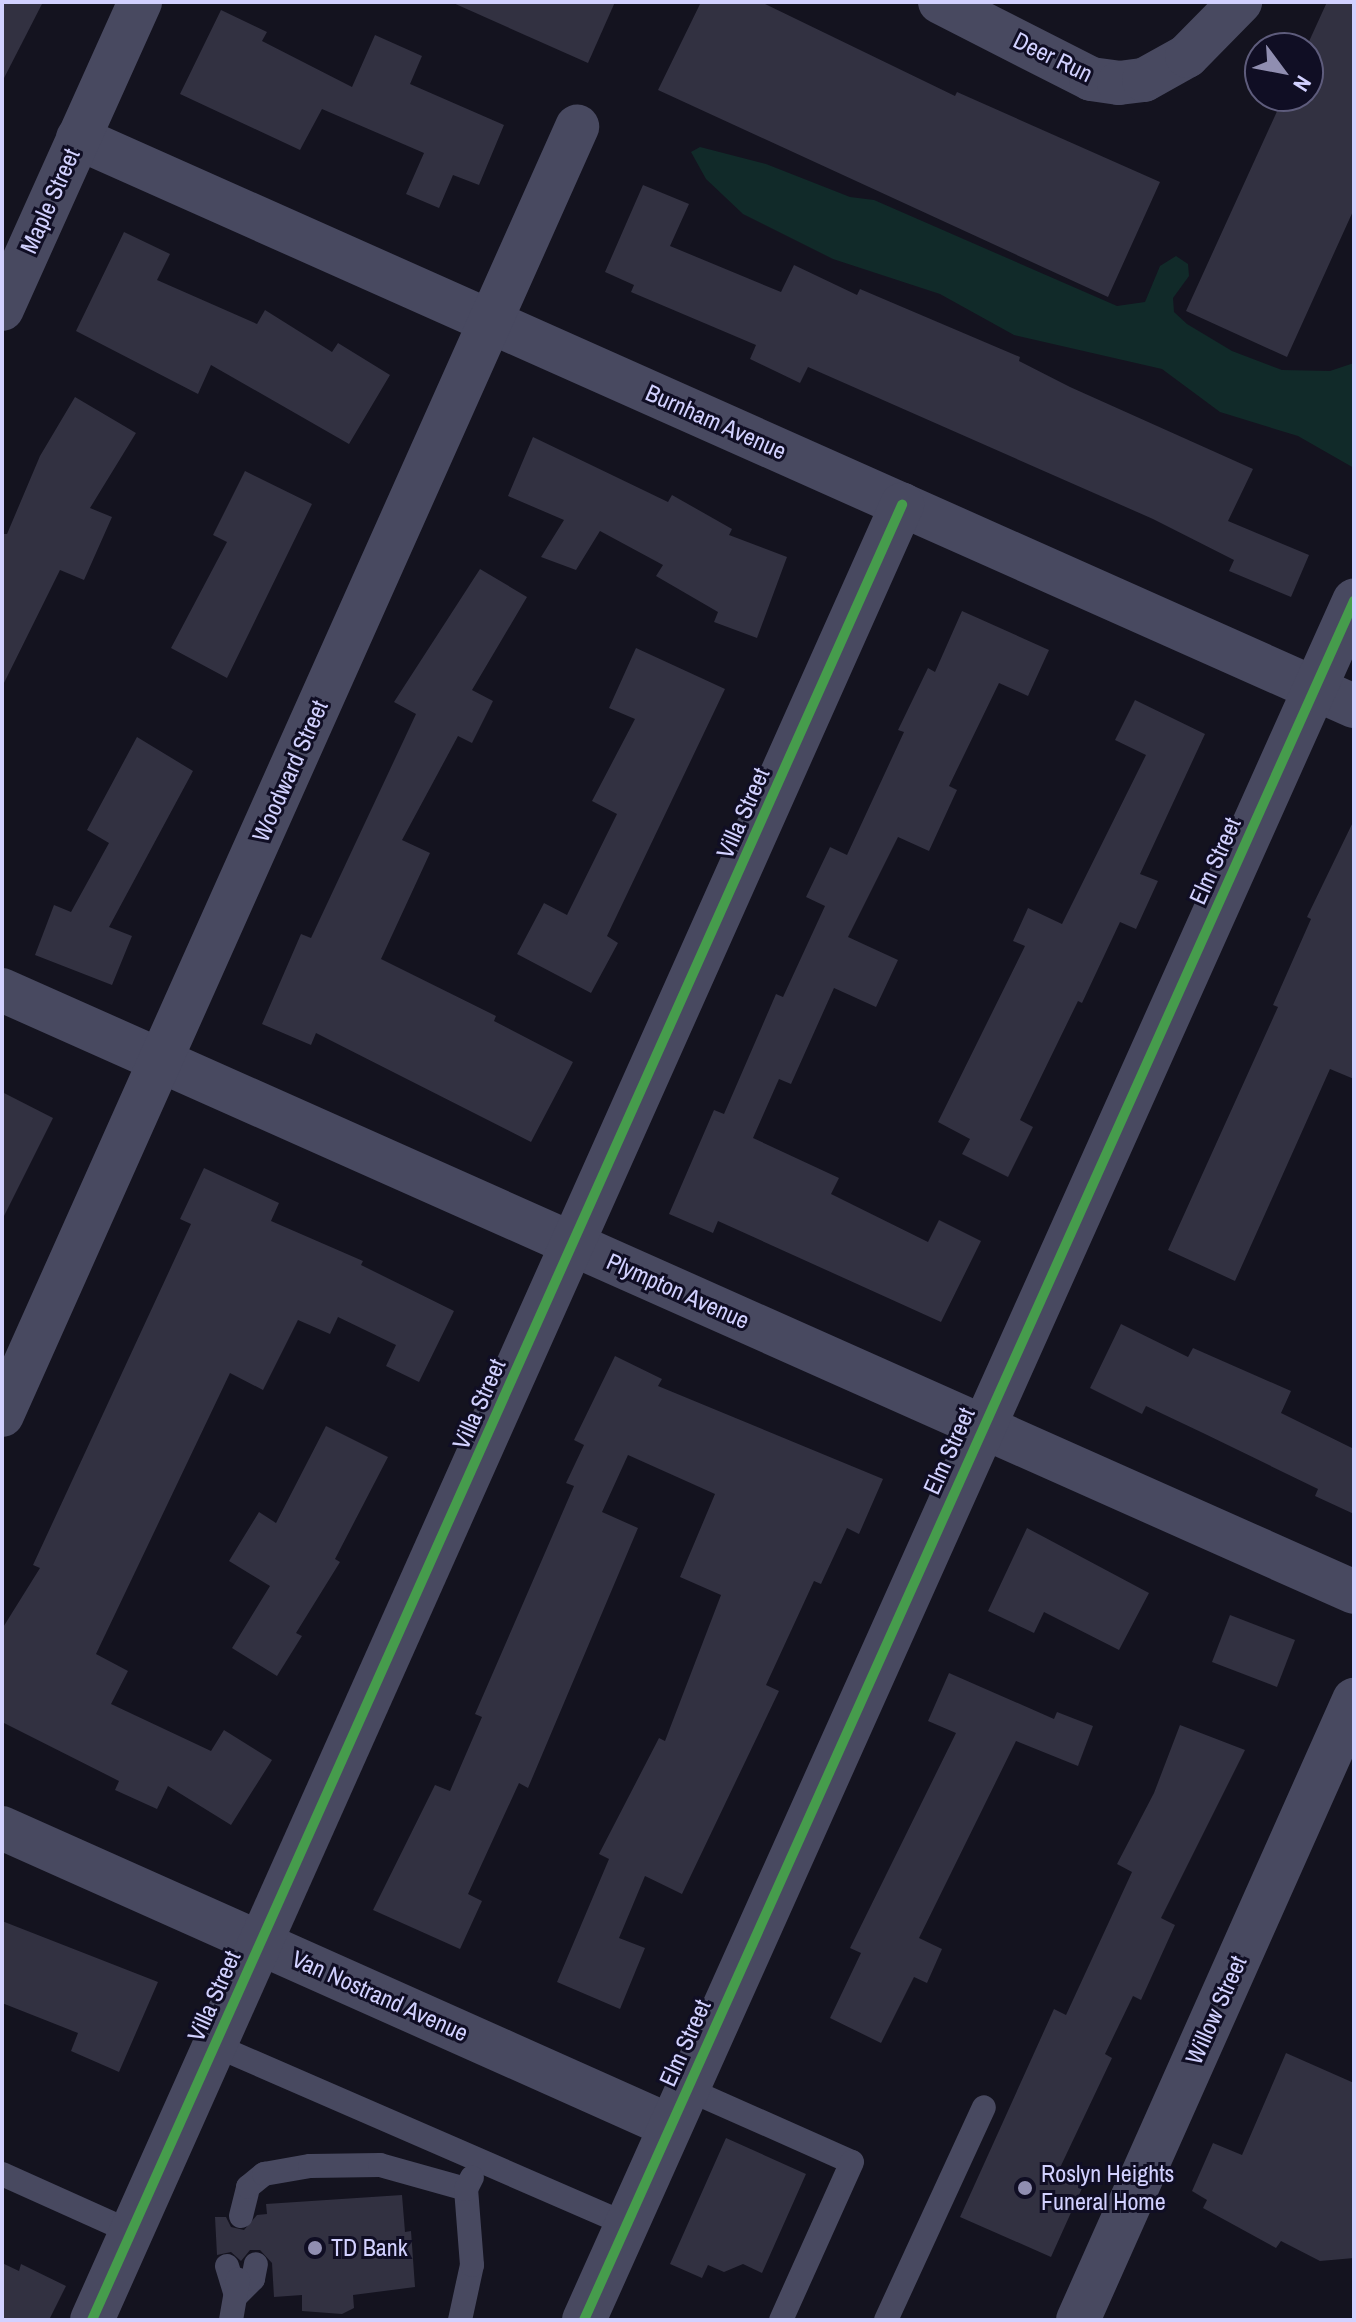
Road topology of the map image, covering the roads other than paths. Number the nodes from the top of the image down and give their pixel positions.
1 (140, 2) edge
2 (940, 2) edge
3 (1240, 2) edge
4 (577, 127) dead end
5 (78, 138) junction
6 (2, 309) edge
7 (491, 322) junction
8 (902, 505) junction
9 (1354, 601) edge
10 (1315, 689) junction
11 (1354, 706) edge
12 (2, 990) edge
13 (161, 1060) junction
14 (573, 1243) junction
15 (2, 1415) edge
16 (982, 1426) junction
17 (1354, 1592) edge
18 (1354, 1700) edge
19 (2, 1828) edge
20 (259, 1943) junction
21 (214, 2045) junction
22 (984, 2107) dead end
23 (678, 2108) junction
24 (480, 2160) junction
25 (2, 2174) edge
26 (466, 2189) junction
27 (240, 2216) dead end
28 (626, 2224) junction
29 (131, 2232) junction
30 (241, 2265) dead end
31 (92, 2320) edge
32 (231, 2320) edge
33 (460, 2320) edge
34 (584, 2320) edge
35 (781, 2320) edge
36 (886, 2320) edge
37 (1078, 2320) edge

1 - 5 street, Maple Street
2 - 3 street, Deer Run
4 - 7 street, Woodward Street
5 - 6 street, Maple Street
5 - 7 street, Burnham Avenue
7 - 8 street, Burnham Avenue
7 - 13 street, Woodward Street
8 - 10 street, Burnham Avenue
8 - 14 street, Villa Street
9 - 10 street, Elm Street
10 - 11 street, Burnham Avenue
10 - 16 street, Elm Street
12 - 13 street, Plympton Avenue
13 - 14 street, Plympton Avenue
13 - 15 street, Woodward Street
14 - 16 street, Plympton Avenue
14 - 20 street, Villa Street
16 - 17 street, Plympton Avenue
16 - 23 street, Elm Street
18 - 37 street, Willow Street
19 - 20 street, Van Nostrand Avenue
20 - 21 street, Villa Street
20 - 23 street, Van Nostrand Avenue
21 - 24 lane
21 - 29 street, Villa Street
22 - 36 lane
23 - 28 street, Elm Street
23 - 35 lane
24 - 26 lane
24 - 28 lane
25 - 29 lane
26 - 27 lane
26 - 33 lane
28 - 34 street, Elm Street
29 - 31 street, Villa Street
30 - 32 lane

